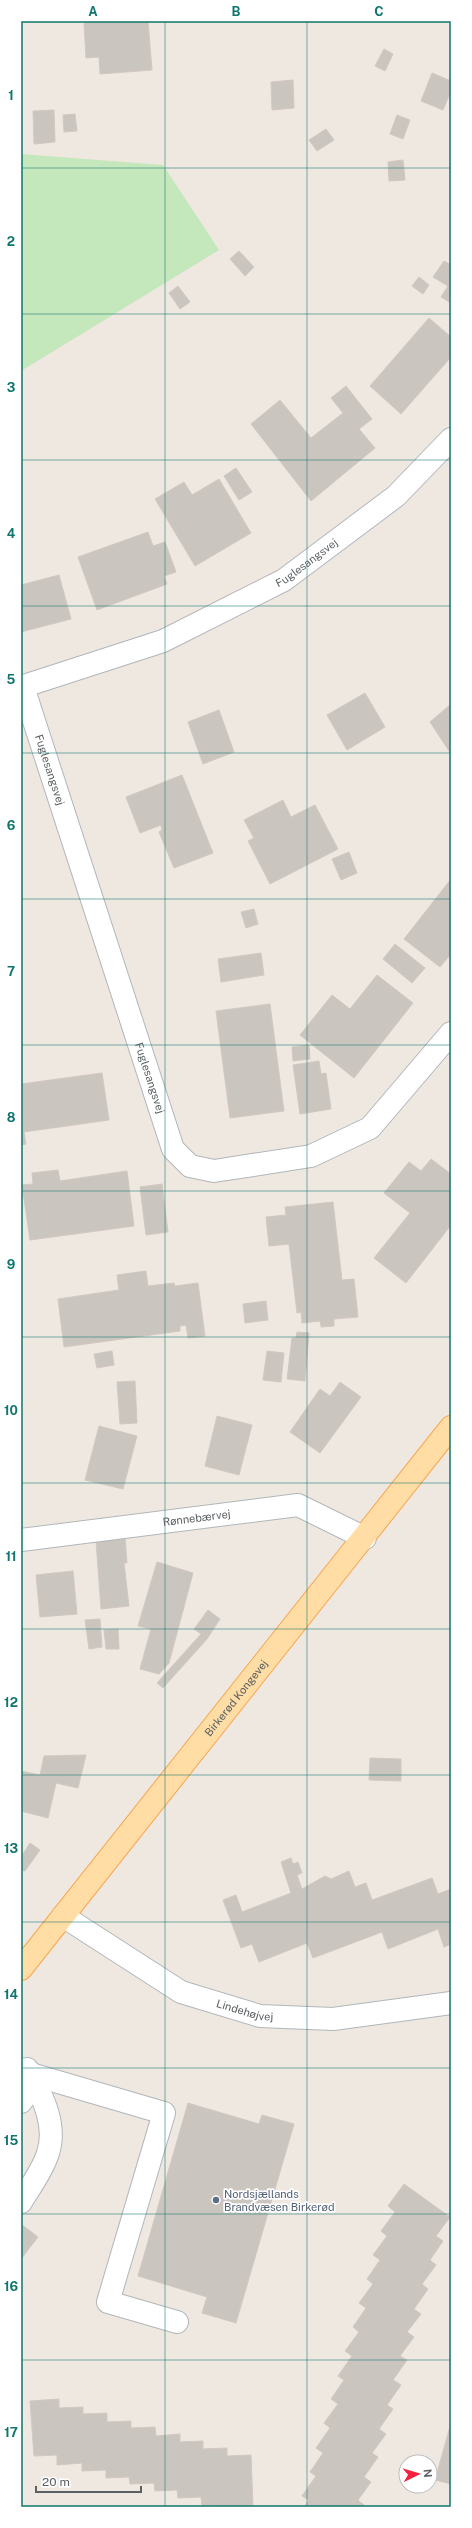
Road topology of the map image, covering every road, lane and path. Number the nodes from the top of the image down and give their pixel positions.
1 (451, 440) edge
2 (22, 687) edge
3 (451, 1033) edge
4 (451, 1428) edge
5 (365, 1538) junction
6 (21, 1540) edge
7 (63, 1916) junction
8 (21, 1969) edge
9 (451, 2003) edge
10 (26, 2068) edge
11 (21, 2102) edge
12 (21, 2202) edge
13 (177, 2322) dead end

1 - 2 street, Fuglesangsvej
2 - 3 street, Fuglesangsvej
4 - 5 main road, Birkerød Kongevej
5 - 6 street, Rønnebærvej
5 - 7 main road, Birkerød Kongevej
7 - 8 main road, Birkerød Kongevej
7 - 9 street, Lindehøjvej
10 - 11 street
10 - 12 street
10 - 13 street

